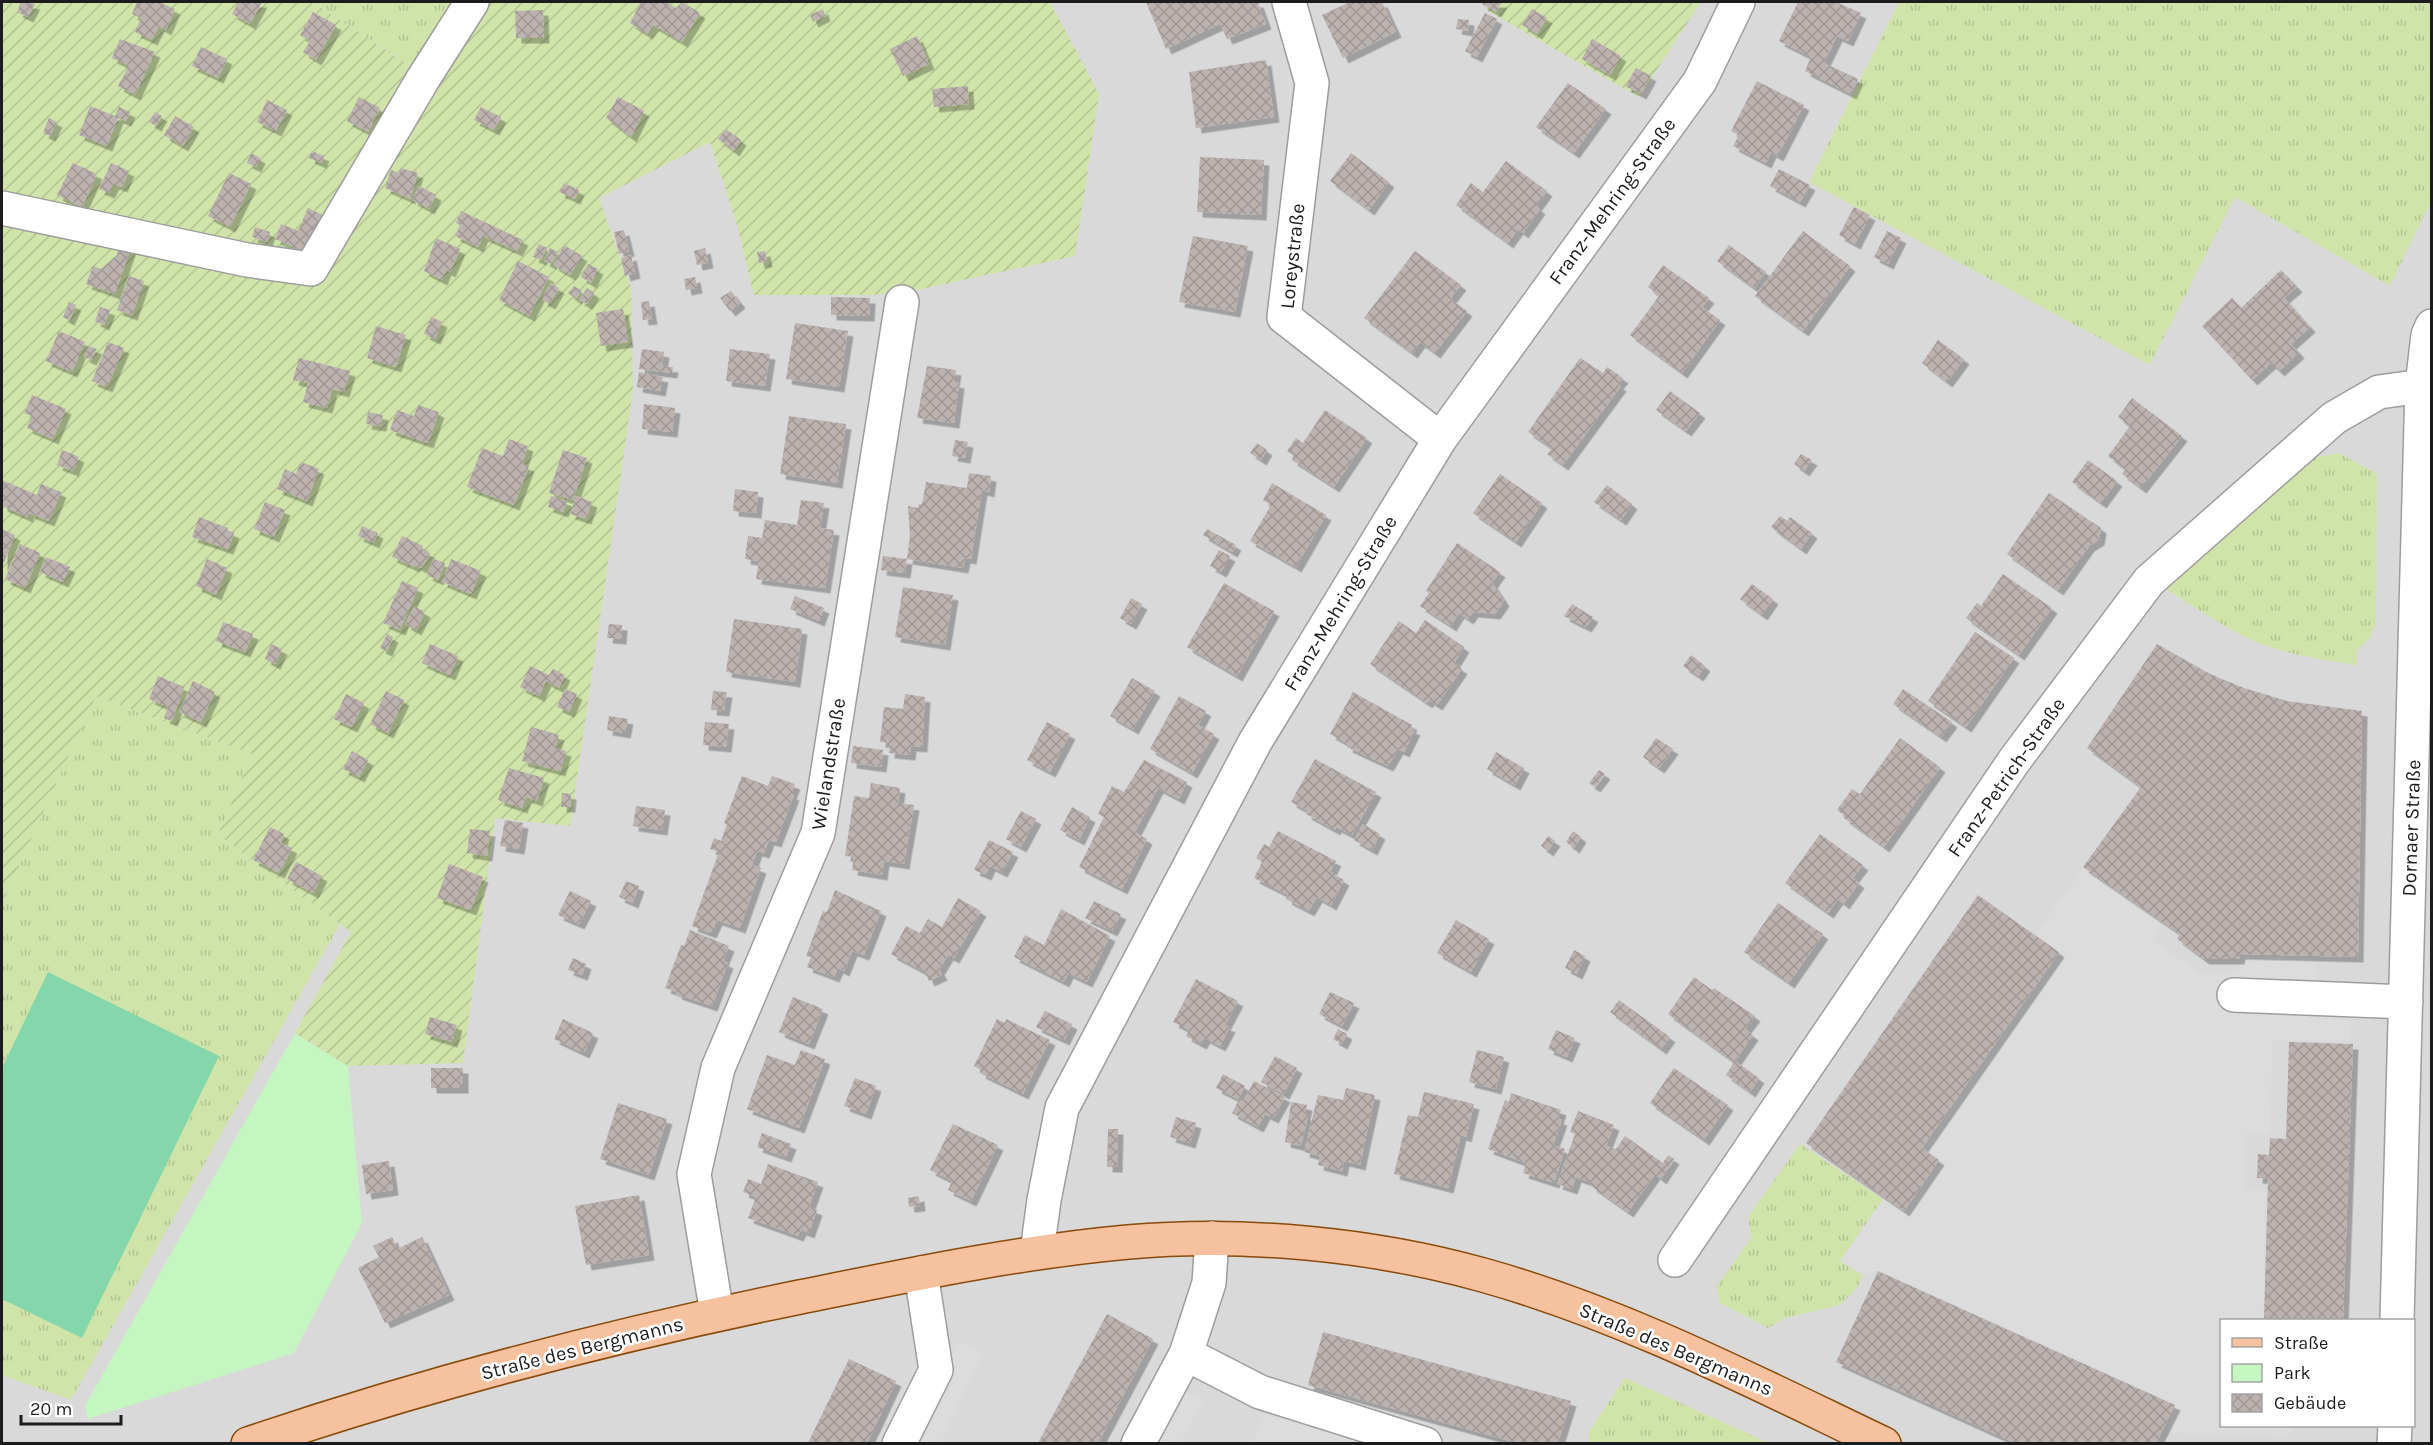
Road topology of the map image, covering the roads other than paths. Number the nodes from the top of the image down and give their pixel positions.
1 (472, 2) edge
2 (1289, 2) edge
3 (1738, 2) edge
4 (2, 208) edge
5 (902, 302) dead end
6 (2430, 331) edge
7 (2422, 386) junction
8 (1440, 439) junction
9 (2426, 451) edge
10 (2423, 690) edge
11 (2234, 995) dead end
12 (2406, 1002) junction
13 (1212, 1238) junction
14 (1037, 1252) junction
15 (1675, 1260) dead end
16 (921, 1273) junction
17 (717, 1314) junction
18 (2397, 1319) edge
19 (1186, 1354) junction
20 (2395, 1427) edge
21 (308, 1434) edge
22 (248, 1443) edge
23 (899, 1443) edge
24 (1138, 1443) edge
25 (1425, 1443) edge
26 (1884, 1443) edge
27 (2394, 1443) edge

1 - 4 street
2 - 8 street, Loreystraße
3 - 8 street, Franz-Mehring-Straße
5 - 17 street, Wielandstraße
6 - 7 street, Dornaer Straße
7 - 9 street, Dornaer Straße
7 - 15 street, Franz-Petrich-Straße
8 - 14 street, Franz-Mehring-Straße
9 - 10 street, Dornaer Straße
10 - 12 street, Dornaer Straße
11 - 12 street
12 - 18 street, Dornaer Straße
13 - 14 main road, Straße des Bergmanns
13 - 19 street
13 - 26 main road, Straße des Bergmanns
14 - 16 main road, Straße des Bergmanns
16 - 17 main road, Straße des Bergmanns
16 - 23 street
17 - 21 main road, Straße des Bergmanns
19 - 24 street
19 - 25 street
20 - 27 street
21 - 22 main road, Straße des Bergmanns

